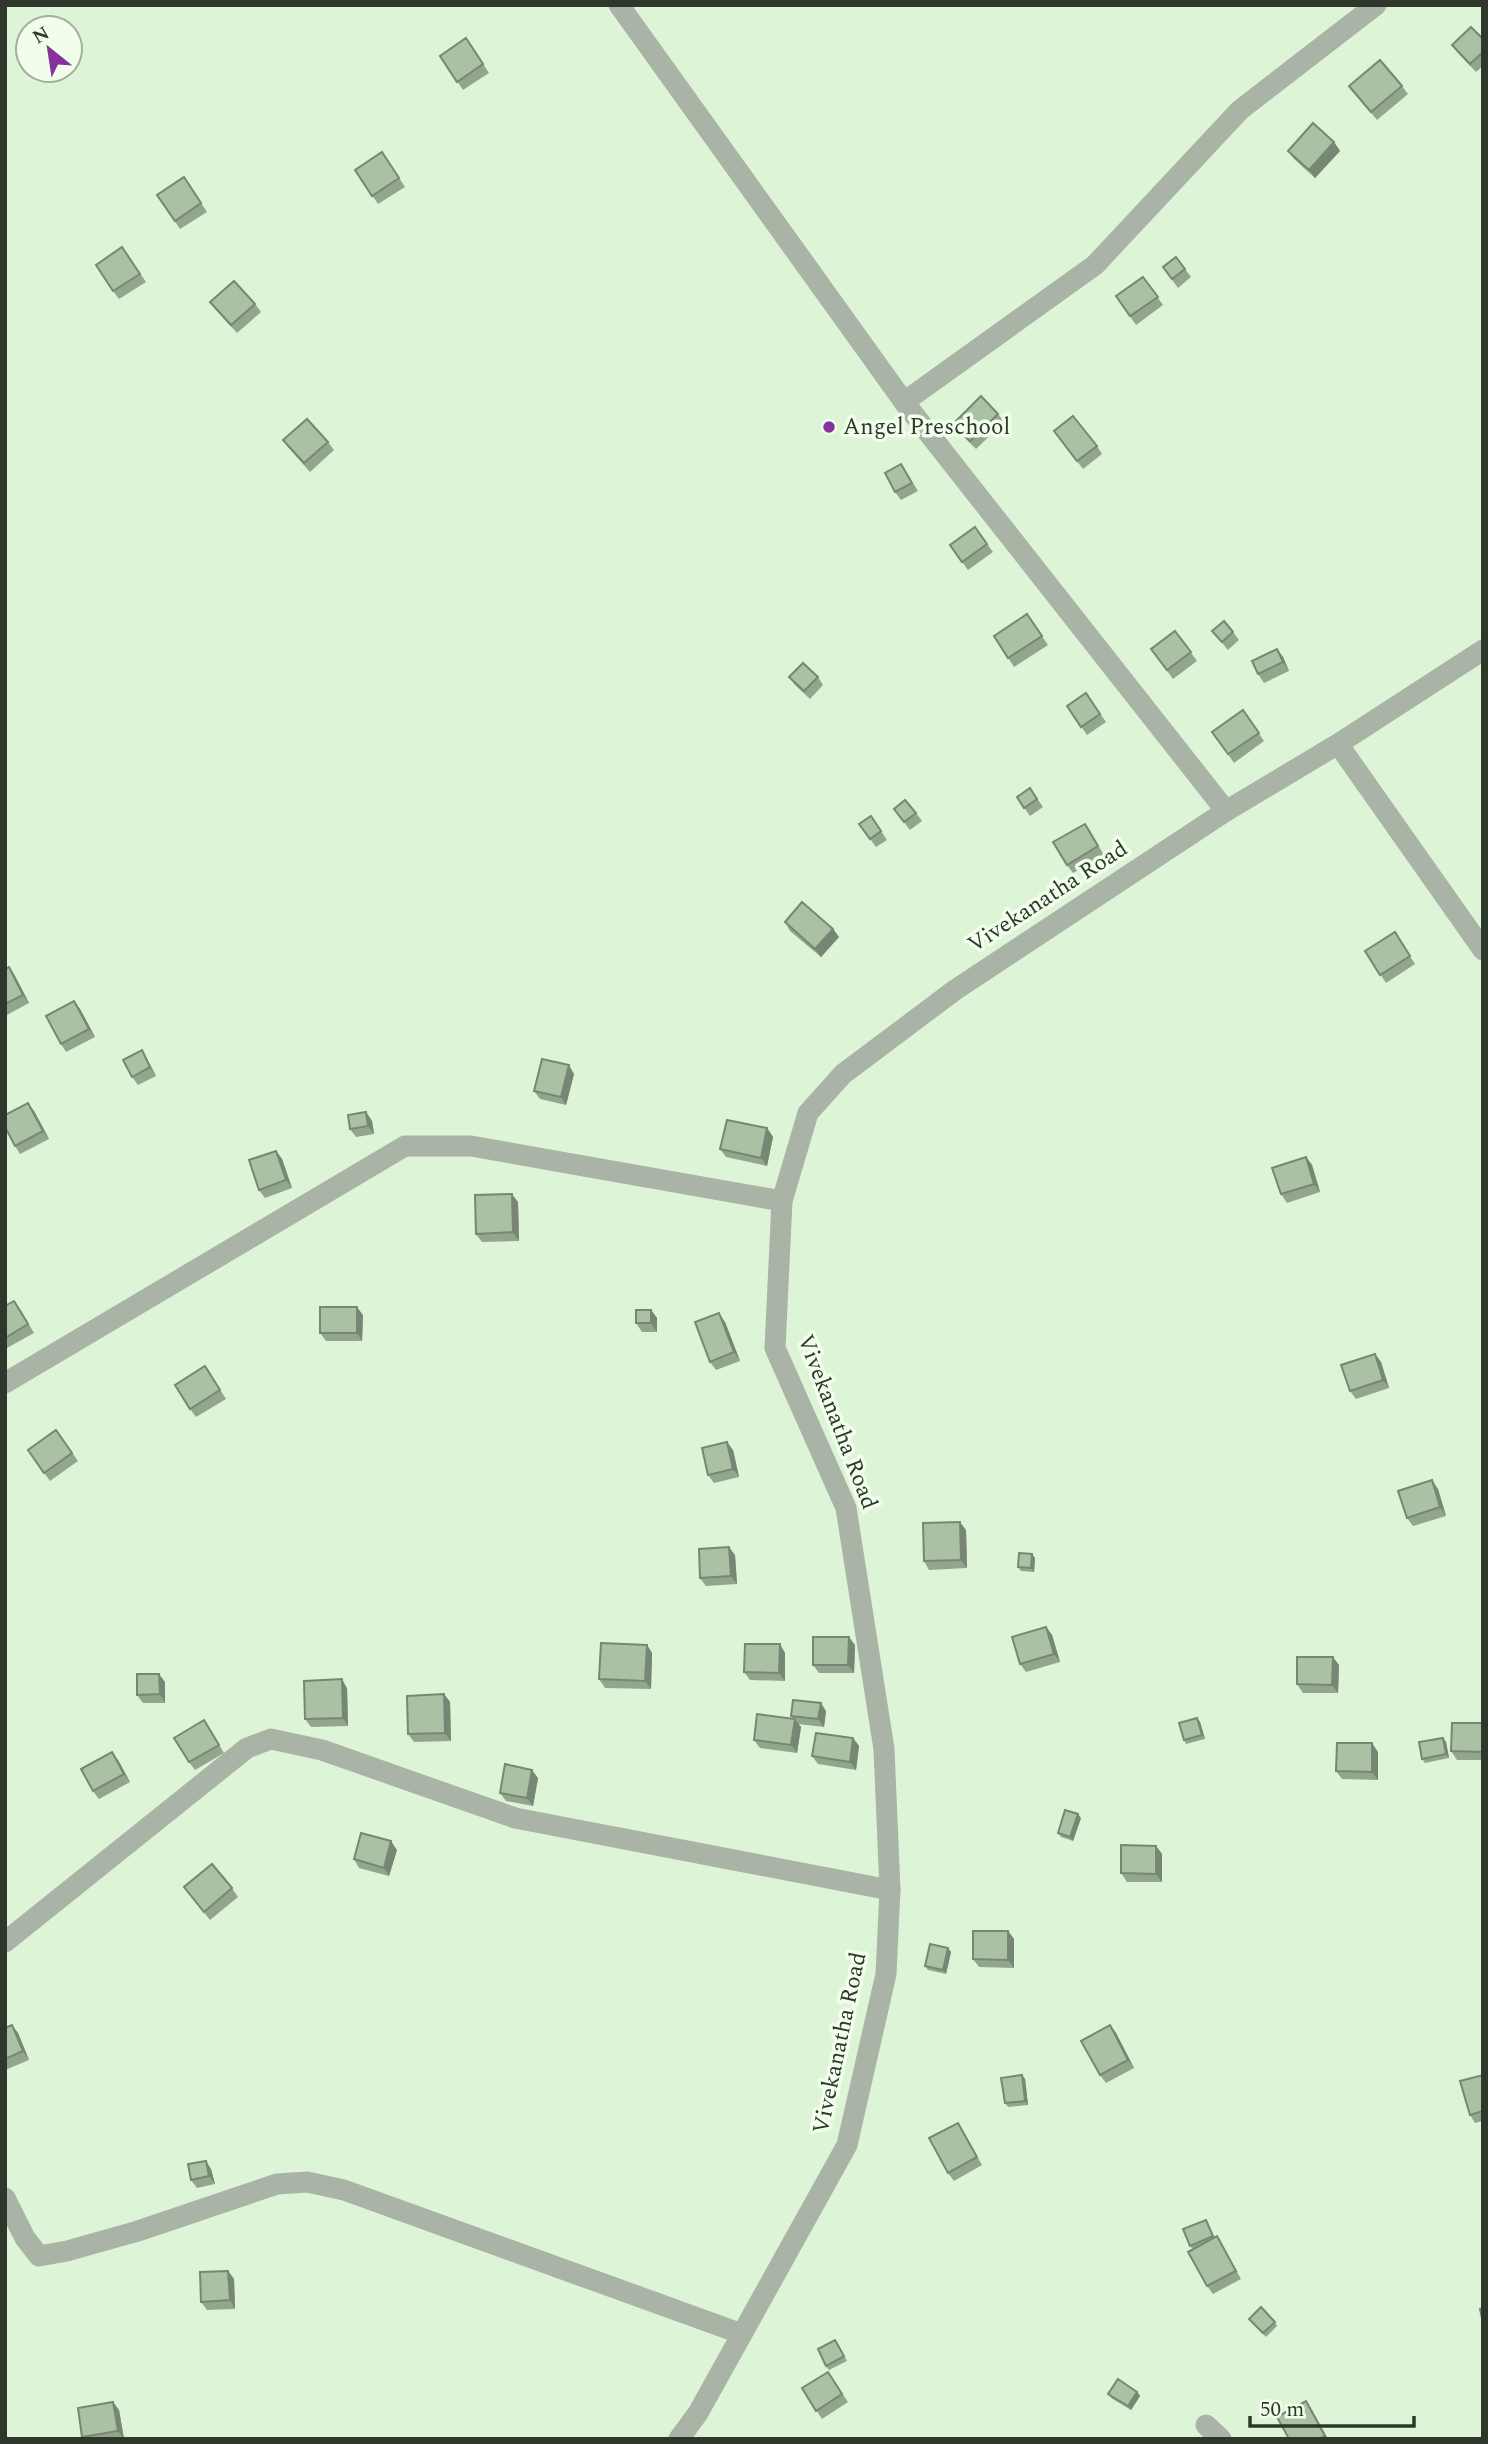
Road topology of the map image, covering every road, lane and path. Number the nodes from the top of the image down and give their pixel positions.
1 (619, 5) edge
2 (1376, 5) edge
3 (904, 402) junction
4 (1483, 650) edge
5 (1338, 744) junction
6 (1226, 811) junction
7 (1483, 950) edge
8 (782, 1200) junction
9 (5, 1383) edge
10 (890, 1890) junction
11 (5, 1942) edge
12 (5, 2198) edge
13 (742, 2334) junction
14 (679, 2439) edge

1 - 3 street
2 - 3 street
3 - 6 street
4 - 5 street, Vivekanatha Road
5 - 6 street, Vivekanatha Road
5 - 7 street
6 - 8 street, Vivekanatha Road
8 - 9 street
8 - 10 street, Vivekanatha Road
10 - 11 street
10 - 13 street, Vivekanatha Road
12 - 13 street
13 - 14 street, Vivekanatha Road

